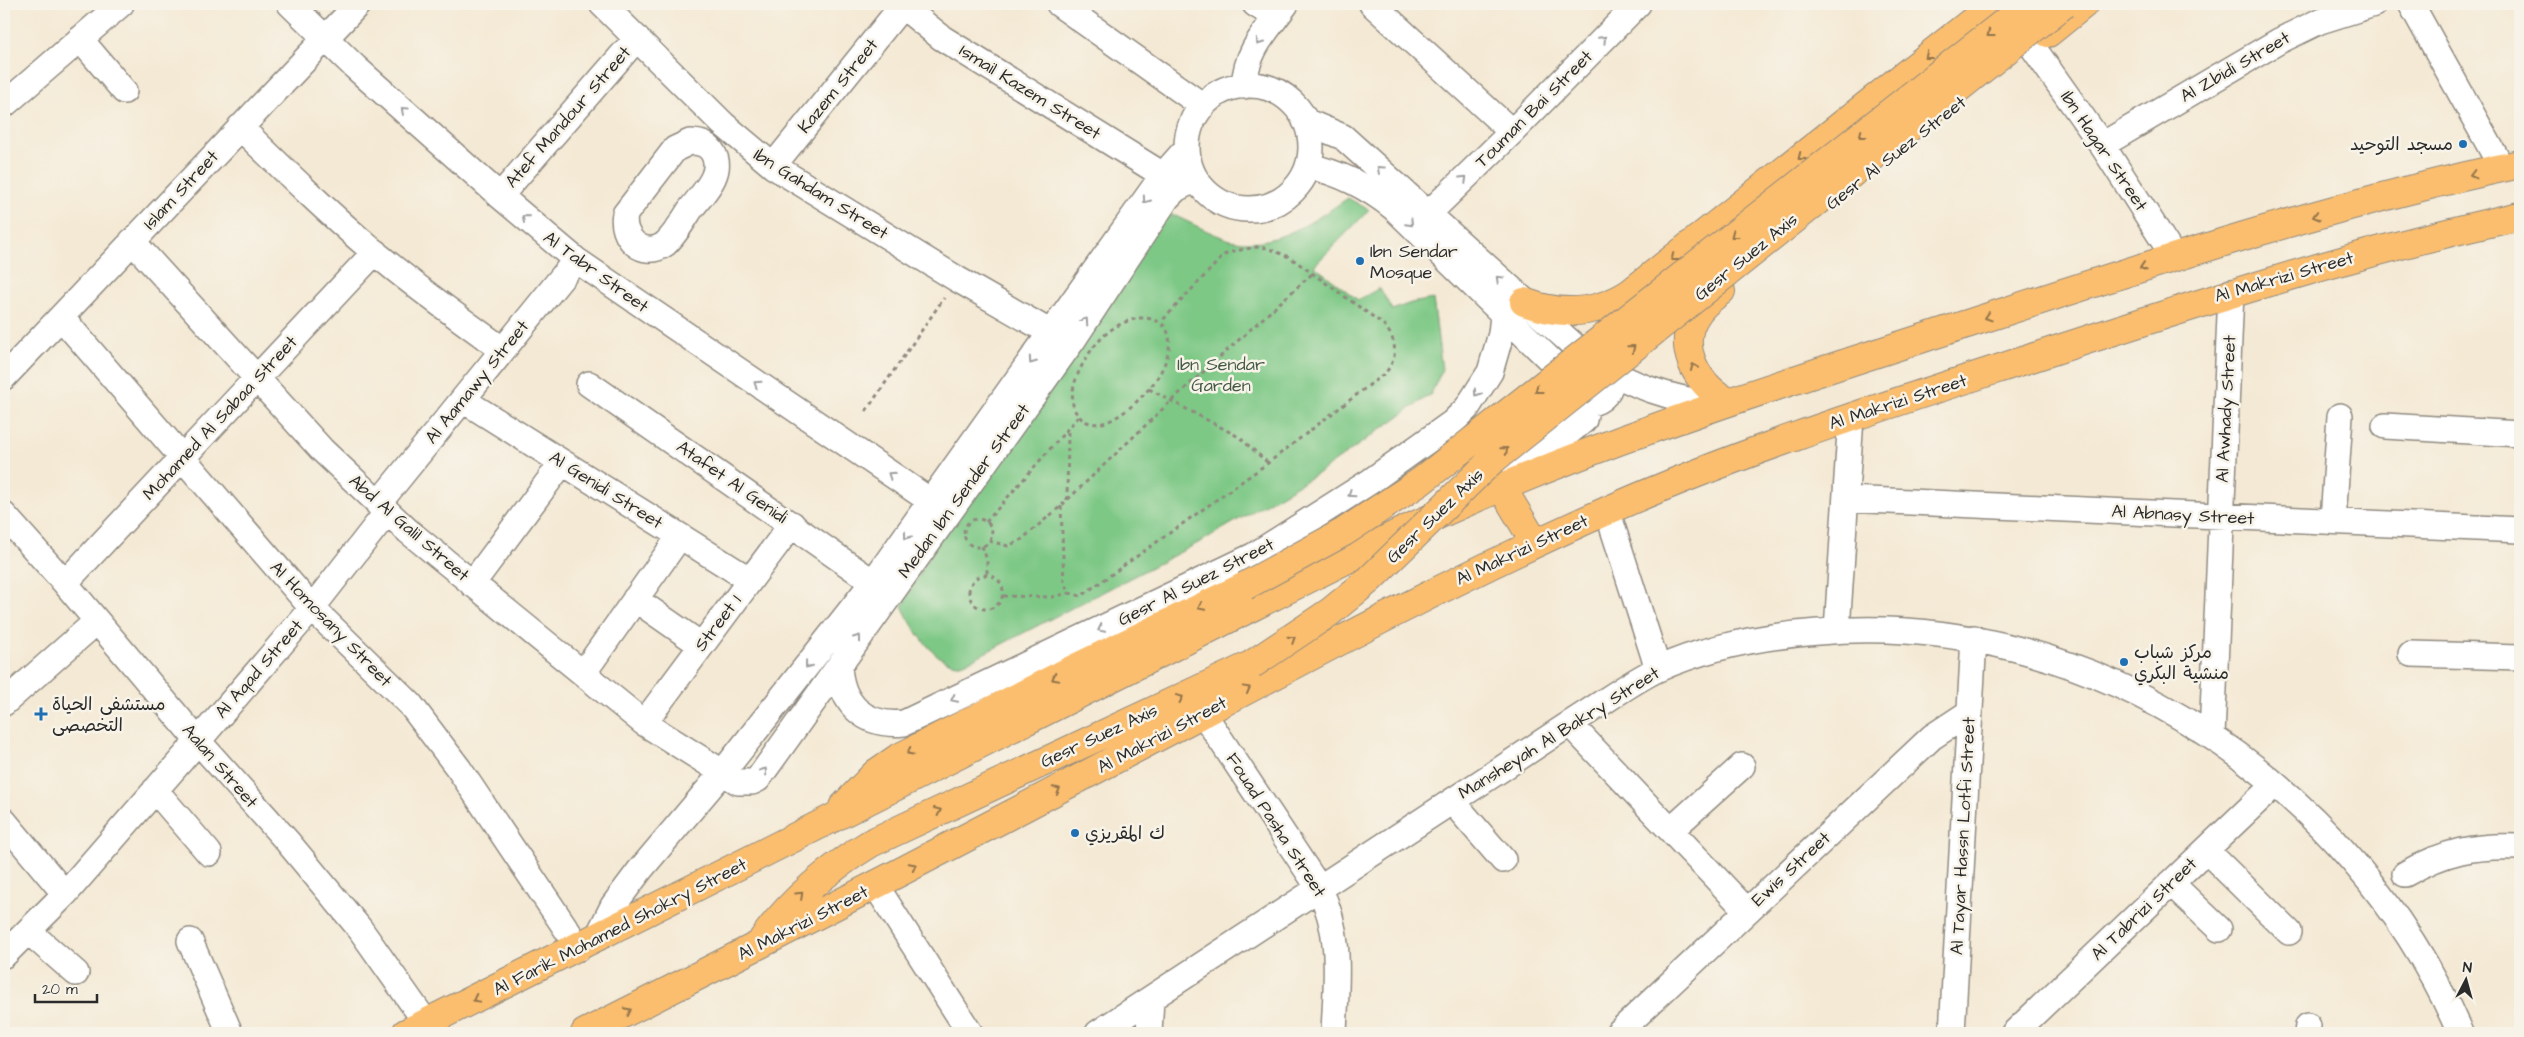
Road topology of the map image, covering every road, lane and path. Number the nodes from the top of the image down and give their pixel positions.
1 (121, 4) edge
2 (290, 4) edge
3 (358, 4) edge
4 (1059, 4) edge
5 (1255, 4) edge
6 (1372, 4) edge
7 (1638, 4) edge
8 (1994, 4) edge
9 (2028, 4) edge
10 (2064, 4) edge
11 (2084, 4) edge
12 (2374, 4) edge
13 (2411, 4) edge
14 (907, 7) edge
15 (616, 9) edge
16 (1281, 11) edge
17 (324, 37) junction
18 (637, 38) junction
19 (80, 40) junction
20 (2032, 46) junction
21 (1244, 86) junction
22 (124, 91) dead end
23 (4, 104) edge
24 (1203, 106) junction
25 (1305, 120) junction
26 (723, 124) junction
27 (240, 127) junction
28 (1512, 132) junction
29 (706, 145) dead end
30 (2102, 145) junction
31 (1187, 148) junction
32 (774, 166) junction
33 (1308, 166) junction
34 (2511, 166) edge
35 (1164, 175) junction
36 (1196, 178) junction
37 (500, 196) junction
38 (1428, 213) junction
39 (2520, 216) edge
40 (132, 241) junction
41 (375, 252) junction
42 (2174, 257) junction
43 (576, 260) junction
44 (1312, 274) junction
45 (957, 279) junction
46 (1640, 285) junction
47 (2232, 292) junction
48 (1513, 308) junction
49 (1696, 314) junction
50 (61, 317) junction
51 (1162, 322) junction
52 (1061, 338) junction
53 (504, 350) junction
54 (1612, 374) junction
55 (4, 377) edge
56 (257, 378) junction
57 (589, 384) dead end
58 (1149, 389) junction
59 (463, 400) junction
60 (1171, 401) junction
61 (1722, 403) junction
62 (1587, 404) junction
63 (866, 411) dead end
64 (1079, 416) junction
65 (2340, 416) dead end
66 (1851, 417) junction
67 (2385, 426) dead end
68 (1068, 430) junction
69 (2520, 434) edge
70 (183, 457) junction
71 (1268, 462) junction
72 (562, 464) junction
73 (1501, 486) junction
74 (1846, 499) junction
75 (1067, 500) junction
76 (932, 502) junction
77 (1061, 506) junction
78 (383, 508) junction
79 (1607, 510) junction
80 (4, 515) edge
81 (2221, 516) junction
82 (986, 522) junction
83 (2333, 522) junction
84 (792, 524) junction
85 (2520, 530) edge
86 (680, 536) junction
87 (989, 541) junction
88 (1535, 543) junction
89 (982, 546) junction
90 (987, 574) junction
91 (750, 580) junction
92 (873, 582) junction
93 (65, 583) junction
94 (472, 584) junction
95 (1070, 593) junction
96 (1003, 596) junction
97 (635, 599) junction
98 (312, 608) junction
99 (96, 622) junction
100 (1837, 630) junction
101 (1974, 638) junction
102 (702, 645) junction
103 (2411, 654) dead end
104 (2520, 657) edge
105 (839, 666) junction
106 (1658, 669) junction
107 (584, 672) junction
108 (4, 702) edge
109 (1970, 712) junction
110 (1202, 714) junction
111 (644, 723) junction
112 (1570, 724) junction
113 (2212, 736) junction
114 (198, 741) junction
115 (1742, 766) dead end
116 (723, 772) junction
117 (2274, 785) junction
118 (155, 790) junction
119 (1452, 802) junction
120 (832, 820) junction
121 (4, 821) edge
122 (1671, 830) junction
123 (2520, 847) edge
124 (2206, 850) junction
125 (209, 853) dead end
126 (1503, 860) dead end
127 (2406, 874) dead end
128 (2171, 883) junction
129 (876, 886) junction
130 (1320, 888) junction
131 (64, 894) junction
132 (1747, 910) junction
133 (2219, 930) dead end
134 (28, 931) junction
135 (2289, 932) dead end
136 (190, 941) dead end
137 (588, 943) junction
138 (758, 946) junction
139 (4, 955) edge
140 (76, 973) dead end
141 (1150, 999) junction
142 (417, 1028) edge
143 (230, 1033) edge
144 (585, 1033) edge
145 (970, 1033) edge
146 (1098, 1033) edge
147 (1149, 1033) edge
148 (1334, 1033) edge
149 (1618, 1033) edge
150 (1952, 1033) edge
151 (2014, 1033) edge
152 (2460, 1033) edge

1 - 19 street
2 - 17 street, Al Tabr Street
3 - 17 street, Islam Street
4 - 24 street
5 - 16 street
6 - 28 street
28 -> 7 street, Touman Bai Street
8 -> 46 main road
9 -> 120 main road, Gesr Suez Axis, bridge
138 -> 10 main road, Gesr Suez Axis, bridge
11 - 20 main road, Gesr Al Suez Street
12 - 30 street, Al Zbidi Street
13 - 34 street
14 - 32 street, Kazem Street
14 - 35 street, Ismail Kazem Street
15 - 18 street, Ibn Gahdam Street
16 -> 21 street
17 - 27 street, Islam Street
37 -> 17 street, Al Tabr Street
18 - 26 street, Ibn Gahdam Street
18 - 37 street, Atef Mandour Street
19 - 22 street
19 - 23 street
20 - 30 street, Ibn Hagar Street
20 - 49 main road, Gesr Al Suez Street
21 - 24 street
21 - 25 street
24 - 31 street
25 - 33 street
38 -> 25 street
26 - 29 street
26 - 32 street, Ibn Gahdam Street
27 - 40 street, Islam Street
27 - 41 street
38 -> 28 street, Touman Bai Street
30 - 42 street, Ibn Hagar Street
31 - 35 street, Medan Ibn Sender Street
31 - 36 street
32 - 45 street, Ibn Gahdam Street
33 - 36 street
33 -> 48 street
34 -> 42 main road
35 -> 52 street, Medan Ibn Sender Street
52 -> 36 street, Medan Ibn Sender Street
43 -> 37 street, Al Tabr Street
48 -> 38 street
39 - 47 main road, Al Makrizi Street
40 - 50 street, Islam Street
40 - 56 street, Abd Al Galil Street
41 - 53 street
41 - 56 street, Mohamed Al Sabaa Street
42 -> 61 main road
43 - 53 street, Al Aamawy Street
76 -> 43 street, Al Tabr Street
44 - 51 path
44 - 60 path
44 - 71 path
45 - 52 street, Ibn Gahdam Street
45 - 63 path
46 - 48 main road
46 - 49 main road, Gesr Al Suez Street
47 - 66 main road, Al Makrizi Street
47 - 81 street, Al Awhady Street
48 - 54 street
48 - 62 street
48 -> 105 street, Gesr Al Suez Street
61 -> 49 main road
50 - 55 street, Islam Street
50 - 70 street, Al Homosany Street
51 - 58 path
51 - 64 path
52 -> 76 street, Medan Ibn Sender Street
105 -> 52 street, Medan Ibn Sender Street
53 - 59 street, Al Aamawy Street
54 - 61 street
54 - 62 street
56 - 70 street, Mohamed Al Sabaa Street
56 - 78 street, Abd Al Galil Street
57 - 84 street, Atafet Al Genidi
58 - 60 path
58 - 64 path
59 - 72 street, Al Genidi Street
59 - 78 street, Al Aamawy Street
60 - 71 path
60 - 75 path
61 - 73 main road
62 - 73 street
64 - 68 path
65 - 83 street
66 - 74 street
66 - 79 main road, Al Makrizi Street
67 - 69 street
68 - 75 path
68 - 82 path
70 - 93 street, Mohamed Al Sabaa Street
70 - 98 street, Al Homosany Street
71 - 95 path
72 - 86 street, Al Genidi Street
72 - 94 street
73 - 88 main road
73 - 120 main road
74 - 81 street, Al Abnasy Street
74 - 100 street
75 - 77 path
76 -> 92 street, Medan Ibn Sender Street
77 - 87 path
77 - 95 path
78 - 94 street, Abd Al Galil Street
78 - 98 street, Al Aqad Street
79 - 88 main road, Al Makrizi Street
79 - 106 street
80 - 93 street, Aalan Street
81 - 83 street, Al Abnasy Street
81 - 113 street, Al Awhady Street
82 - 87 path
82 - 89 path
83 - 85 street, Al Abnasy Street
84 - 91 street, Street 1
84 - 92 street, Atafet Al Genidi
86 - 91 street, Al Genidi Street
86 - 97 street
87 - 89 path
110 -> 88 main road, Al Makrizi Street
89 - 90 path
90 - 96 path
90 - 96 path
91 - 102 street, Street 1
92 -> 116 street, Medan Ibn Sender Street
93 - 99 street, Aalan Street
94 - 107 street, Abd Al Galil Street
95 - 96 path
97 - 102 street
97 - 107 street
98 - 114 street, Al Aqad Street
98 - 137 street, Al Homosany Street
99 - 108 street
99 - 114 street, Aalan Street
100 - 101 street, Mansheyah Al Bakry Street
100 - 106 street, Mansheyah Al Bakry Street
101 - 109 street, Al Tayar Hassn Lotfi Street
101 - 113 street, Mansheyah Al Bakry Street
102 - 111 street, Street 1
103 - 104 street
116 -> 105 street, Medan Ibn Sender Street
106 - 112 street, Mansheyah Al Bakry Street
107 - 111 street, Abd Al Galil Street
109 - 132 street, Ewis Street
109 - 150 street, Al Tayar Hassn Lotfi Street
129 -> 110 main road, Al Makrizi Street
110 - 130 street, Fouad Pasha Street
111 - 116 street, Abd Al Galil Street
112 - 119 street, Mansheyah Al Bakry Street
112 - 122 street
113 - 117 street, Mansheyah Al Bakry Street
114 - 118 street, Al Aqad Street
114 - 142 street, Aalan Street
115 - 122 street
116 - 137 street, Medan Ibn Sender Street
117 - 124 street, Al Tabrizi Street
117 - 152 street, Mansheyah Al Bakry Street
118 - 125 street
118 - 131 street, Al Aqad Street
119 - 126 street
119 - 130 street, Mansheyah Al Bakry Street
120 - 137 main road, Al Farik Mohamed Shokry Street
121 - 131 street
122 - 132 street
123 - 127 street
124 - 128 street, Al Tabrizi Street
124 - 135 street
128 - 133 street
128 - 151 street, Al Tabrizi Street
129 - 138 main road, Al Makrizi Street
129 - 145 street
130 - 141 street, Mansheyah Al Bakry Street
130 - 148 street, Fouad Pasha Street
131 - 134 street, Al Aqad Street
132 - 149 street, Ewis Street
134 - 139 street, Al Aqad Street
134 - 140 street
136 - 143 street
137 -> 142 main road, Al Farik Mohamed Shokry Street
144 -> 138 main road, Al Makrizi Street
141 - 146 street, Mansheyah Al Bakry Street
141 - 147 street

